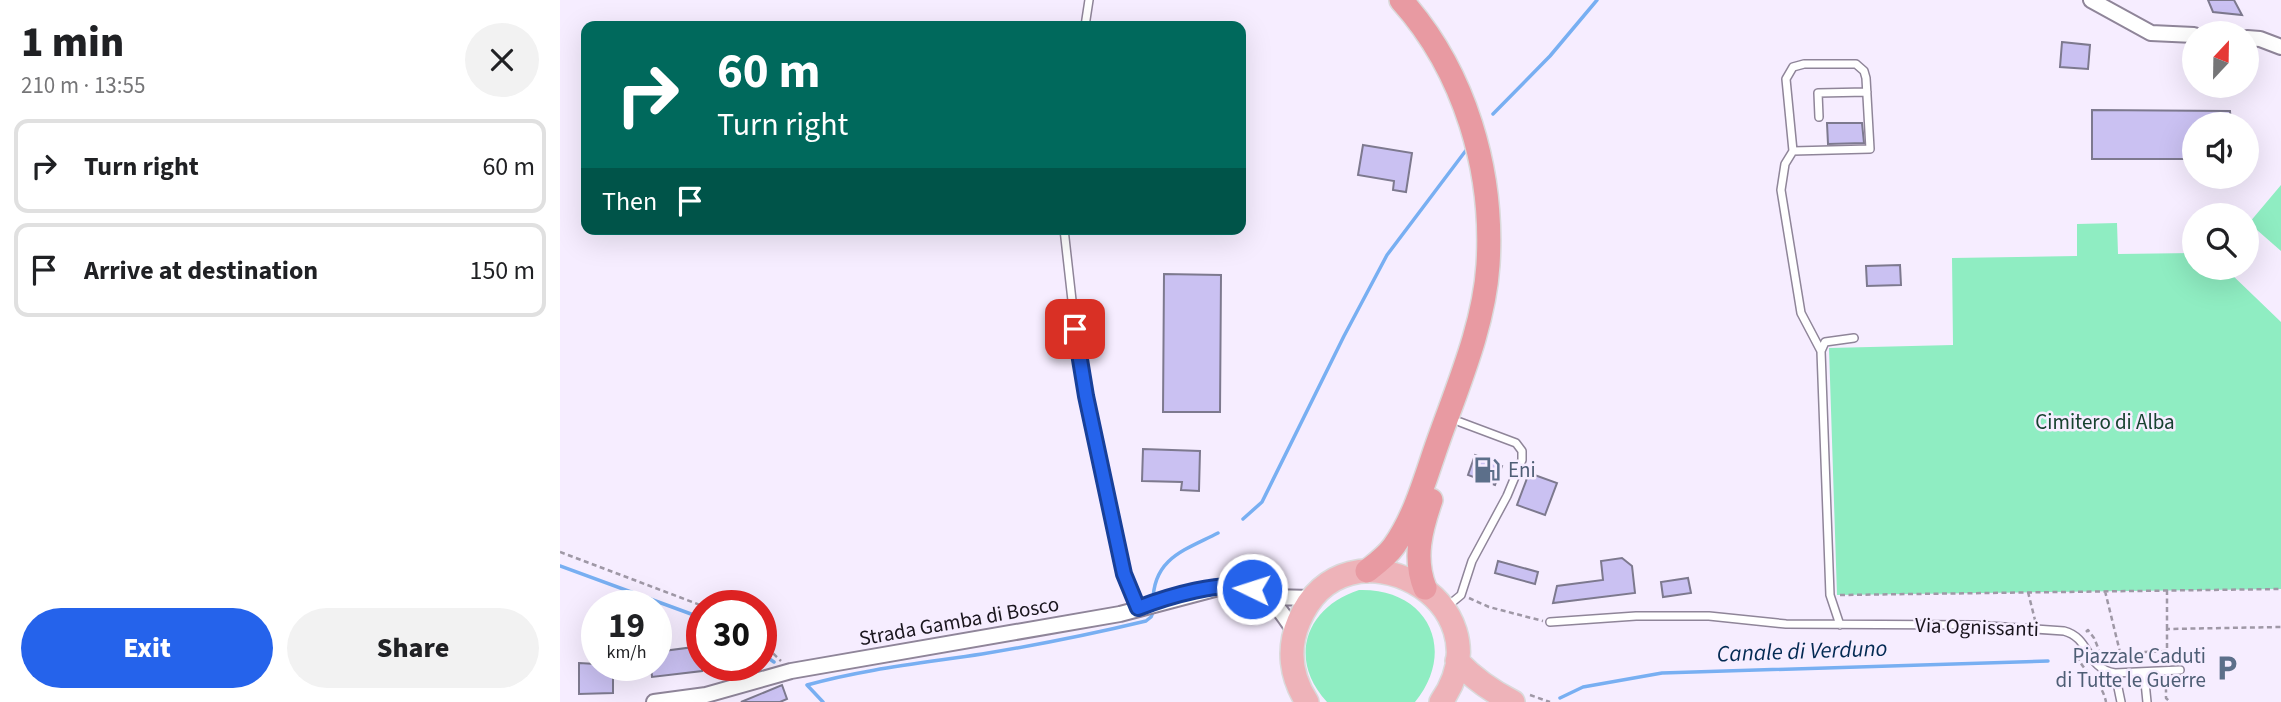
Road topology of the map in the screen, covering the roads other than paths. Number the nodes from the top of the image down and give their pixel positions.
1 (1089, 0) edge
2 (1401, 0) edge
3 (1418, 0) edge
4 (2091, 0) edge
5 (1086, 21) edge
6 (2182, 34) edge
7 (2259, 39) edge
8 (2281, 47) edge
9 (1867, 92) junction
10 (1819, 117) dead end
11 (1793, 151) junction
12 (1065, 235) edge
13 (1854, 338) dead end
14 (1821, 351) junction
15 (1460, 422) junction
16 (1367, 571) junction
17 (1425, 588) junction
18 (1270, 597) junction
19 (1312, 598) junction
20 (1453, 602) junction
21 (1141, 607) junction
22 (1549, 622) road end
23 (1840, 625) junction
24 (1294, 631) junction
25 (1457, 661) junction
26 (2180, 670) dead end
27 (2144, 672) junction
28 (2115, 673) junction
29 (1519, 697) edge
30 (654, 702) edge
31 (1307, 702) edge
32 (1441, 702) edge
33 (2121, 702) edge
34 (2147, 702) edge

1 - 5 lane
2 - 16 highway
3 - 15 highway
4 - 6 street
7 - 8 street
9 - 10 lane
9 - 11 lane
9 - 11 lane
11 - 14 lane
12 - 21 lane
13 - 14 lane
14 - 23 lane
15 - 17 highway
15 - 20 lane
16 - 17 main road
16 - 19 main road
17 - 20 main road
18 - 19 street, Strada Gamba di Bosco
18 - 21 street, Strada Gamba di Bosco
18 - 24 street
19 - 24 main road
20 - 25 main road
21 - 30 street, Strada Gamba di Bosco
22 - 23 lane, Via Ognissanti
23 - 28 lane, Via Ognissanti
24 - 31 main road
25 - 29 main road
25 - 32 main road
26 - 27 lane
27 - 28 lane
27 - 34 lane
28 - 33 lane

